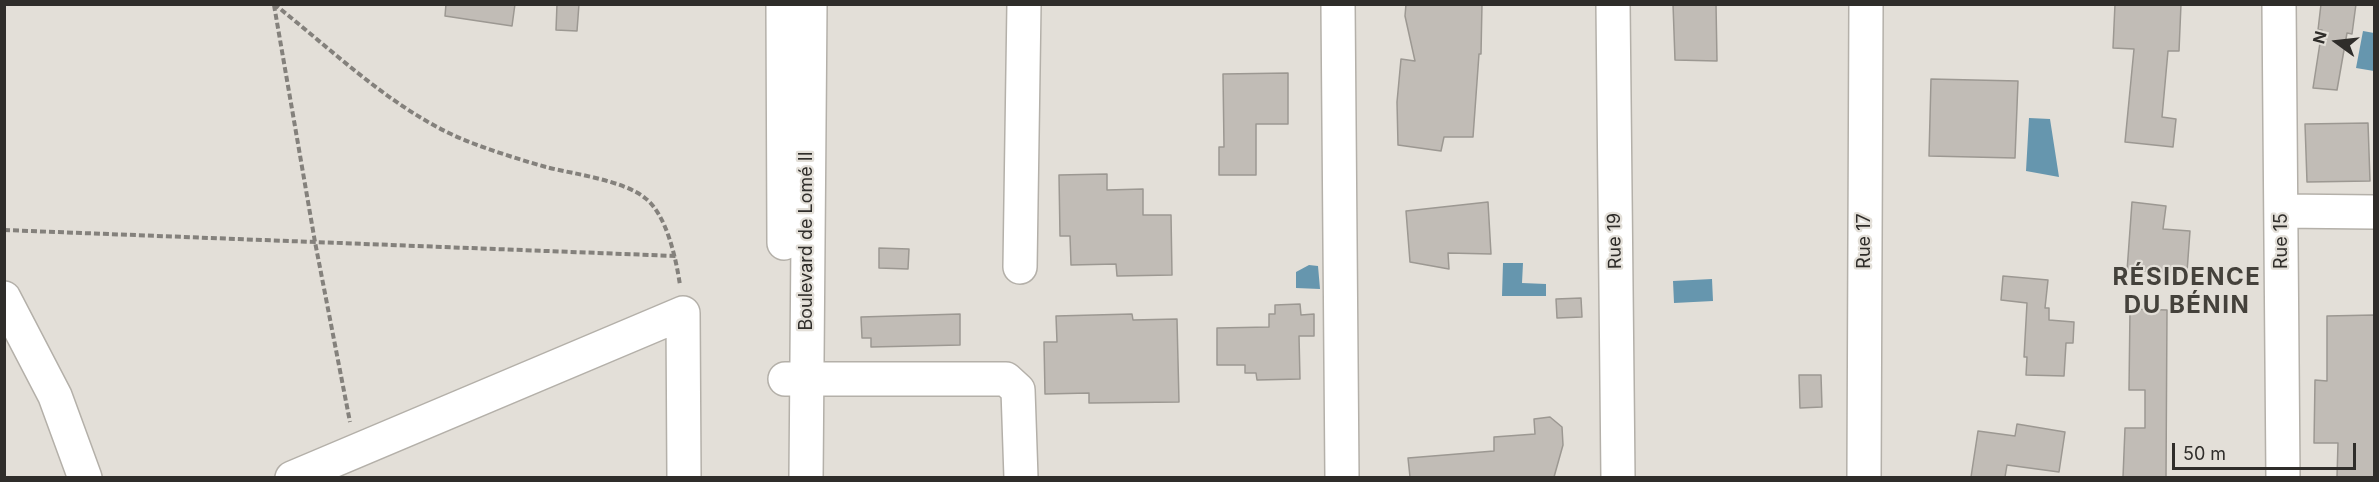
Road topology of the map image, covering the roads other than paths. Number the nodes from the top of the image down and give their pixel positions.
1 (783, 4) edge
2 (810, 4) edge
3 (1024, 4) edge
4 (1338, 4) edge
5 (1613, 4) edge
6 (1866, 4) edge
7 (2279, 4) edge
8 (2282, 211) junction
9 (2374, 212) edge
10 (1020, 267) dead end
11 (4, 298) edge
12 (796, 378) junction
13 (85, 477) edge
14 (292, 477) edge
15 (684, 477) edge
16 (785, 477) edge
17 (806, 477) edge
18 (1021, 477) edge
19 (1342, 477) edge
20 (1618, 477) edge
21 (1864, 477) edge
22 (2283, 477) edge

1 - 12 street, Boulevard de Lomé II
2 - 12 street, Boulevard de Lomé II
3 - 10 street
4 - 19 street
5 - 20 street, Rue 19
6 - 21 street, Rue 17
7 - 8 street, Rue 15
8 - 9 street
8 - 22 street, Rue 15
11 - 13 street
12 - 16 street, Boulevard de Lomé II
12 - 17 street, Boulevard de Lomé II
12 - 18 street
14 - 15 street

